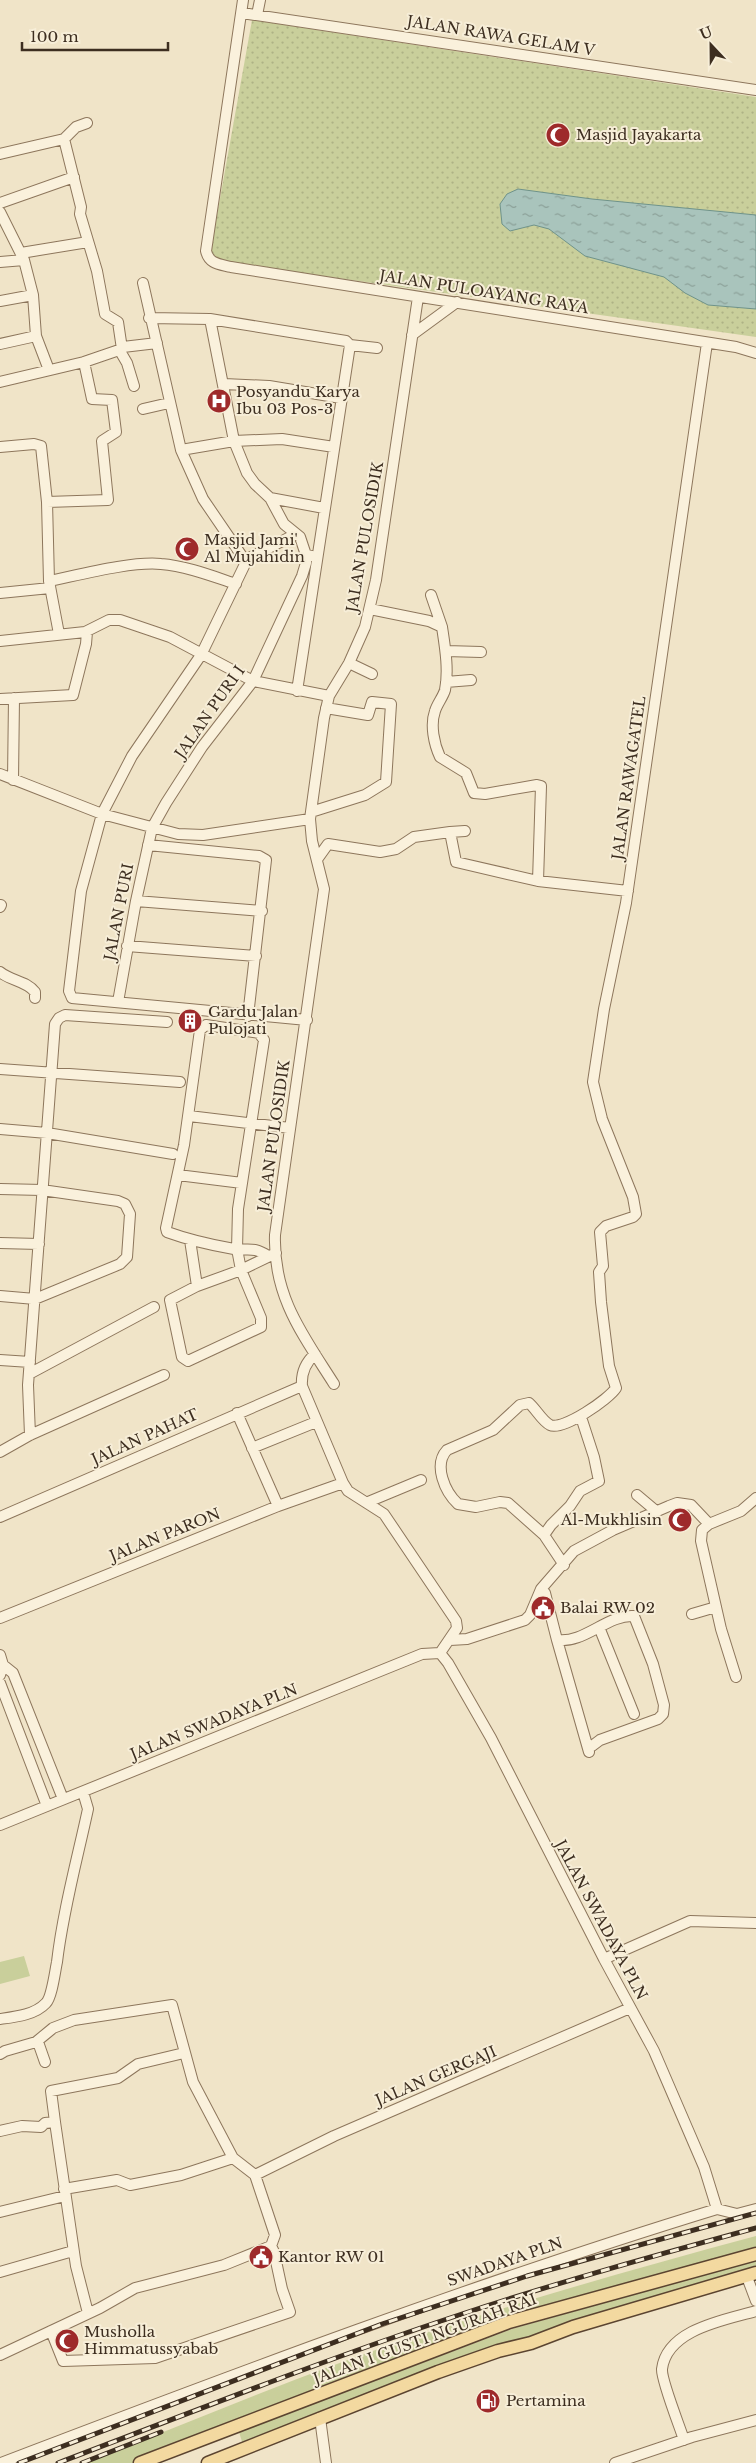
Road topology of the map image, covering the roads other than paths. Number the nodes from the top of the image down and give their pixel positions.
1 (244, 0) edge
2 (260, 0) edge
3 (242, 13) junction
4 (257, 15) junction
5 (756, 90) edge
6 (86, 123) dead end
7 (64, 139) junction
8 (0, 154) edge
9 (74, 177) junction
10 (0, 203) edge
11 (2, 217) edge
12 (88, 242) junction
13 (23, 256) junction
14 (0, 262) edge
15 (143, 284) dead end
16 (33, 295) junction
17 (418, 297) junction
18 (0, 301) edge
19 (457, 302) junction
20 (149, 318) junction
21 (210, 319) junction
22 (36, 336) junction
23 (412, 336) junction
24 (157, 343) junction
25 (706, 343) junction
26 (0, 344) edge
27 (350, 345) junction
28 (377, 348) dead end
29 (121, 349) junction
30 (756, 353) edge
31 (84, 362) junction
32 (49, 370) junction
33 (0, 382) edge
34 (224, 384) junction
35 (134, 386) dead end
36 (341, 398) junction
37 (170, 403) junction
38 (143, 409) dead end
39 (234, 441) junction
40 (0, 447) edge
41 (334, 447) junction
42 (181, 450) junction
43 (270, 498) junction
44 (47, 502) junction
45 (324, 508) junction
46 (296, 534) junction
47 (306, 555) junction
48 (317, 556) junction
49 (246, 562) junction
50 (50, 584) junction
51 (236, 584) junction
52 (296, 590) junction
53 (312, 592) junction
54 (0, 593) edge
55 (431, 595) dead end
56 (370, 609) junction
57 (442, 627) junction
58 (87, 632) junction
59 (59, 634) junction
60 (0, 642) edge
61 (446, 651) junction
62 (481, 652) dead end
63 (201, 655) junction
64 (349, 664) junction
65 (372, 674) dead end
66 (471, 680) dead end
67 (253, 681) junction
68 (446, 682) junction
69 (297, 691) junction
70 (329, 696) junction
71 (14, 698) junction
72 (0, 699) edge
73 (326, 708) junction
74 (0, 774) edge
75 (13, 780) junction
76 (102, 814) junction
77 (311, 815) junction
78 (152, 828) junction
79 (465, 831) dead end
80 (450, 832) junction
81 (148, 845) junction
82 (318, 858) junction
83 (538, 881) junction
84 (628, 891) junction
85 (136, 901) junction
86 (262, 911) junction
87 (128, 946) junction
88 (256, 956) junction
89 (0, 972) edge
90 (35, 998) dead end
91 (118, 1002) junction
92 (248, 1016) junction
93 (307, 1020) junction
94 (167, 1022) dead end
95 (0, 1069) edge
96 (52, 1074) junction
97 (180, 1082) dead end
98 (189, 1116) junction
99 (251, 1124) junction
100 (290, 1128) junction
101 (0, 1129) edge
102 (47, 1133) junction
103 (173, 1154) dead end
104 (178, 1175) junction
105 (242, 1183) junction
106 (0, 1189) edge
107 (42, 1190) junction
108 (190, 1240) junction
109 (0, 1242) edge
110 (39, 1244) junction
111 (237, 1250) junction
112 (272, 1254) junction
113 (241, 1270) junction
114 (197, 1286) junction
115 (0, 1296) edge
116 (35, 1299) junction
117 (154, 1307) dead end
118 (315, 1354) junction
119 (0, 1360) edge
120 (30, 1362) junction
121 (29, 1374) junction
122 (164, 1375) dead end
123 (334, 1384) dead end
124 (302, 1386) junction
125 (237, 1413) junction
126 (581, 1417) junction
127 (316, 1422) junction
128 (30, 1436) junction
129 (252, 1448) junction
130 (0, 1452) edge
131 (421, 1480) dead end
132 (343, 1483) junction
133 (637, 1495) dead end
134 (756, 1498) edge
135 (368, 1502) junction
136 (278, 1506) junction
137 (656, 1511) junction
138 (0, 1517) edge
139 (709, 1524) junction
140 (544, 1535) junction
141 (564, 1565) junction
142 (542, 1588) junction
143 (716, 1607) junction
144 (692, 1614) dead end
145 (0, 1618) edge
146 (599, 1627) junction
147 (450, 1640) junction
148 (558, 1640) junction
149 (440, 1653) junction
150 (1, 1665) edge
151 (736, 1677) dead end
152 (0, 1683) edge
153 (634, 1714) dead end
154 (83, 1792) junction
155 (63, 1800) junction
156 (47, 1806) junction
157 (0, 1825) edge
158 (756, 1923) edge
159 (604, 1959) junction
160 (630, 2008) junction
161 (0, 2019) edge
162 (38, 2042) junction
163 (184, 2053) junction
164 (0, 2054) edge
165 (45, 2062) dead end
166 (55, 2122) junction
167 (0, 2131) edge
168 (233, 2158) junction
169 (254, 2175) junction
170 (65, 2193) junction
171 (756, 2209) edge
172 (717, 2210) junction
173 (0, 2212) edge
174 (271, 2246) junction
175 (73, 2251) junction
176 (756, 2254) edge
177 (699, 2270) junction
178 (0, 2272) edge
179 (752, 2275) edge
180 (704, 2289) junction
181 (756, 2302) edge
182 (756, 2311) edge
183 (88, 2313) junction
184 (51, 2331) junction
185 (0, 2354) edge
186 (320, 2418) junction
187 (756, 2420) edge
188 (684, 2440) junction
189 (1, 2463) edge
190 (140, 2463) edge
191 (208, 2463) edge
192 (326, 2463) edge
193 (615, 2463) edge

1 - 3 street
2 - 4 street
3 - 4 street, JALAN RAWA GELAM V
3 - 17 street, JALAN PULOAYANG RAYA
4 - 5 street, JALAN RAWA GELAM V
6 - 7 street
7 - 8 street
7 - 9 street
9 - 10 street
9 - 12 street
11 - 13 street
12 - 13 street
12 - 29 street
13 - 14 street
13 - 16 street
15 - 20 street
16 - 18 street
16 - 22 street
17 - 19 street, JALAN PULOAYANG RAYA
17 - 23 street, JALAN PULOSIDIK
19 - 23 street
19 - 25 street, JALAN PULOAYANG RAYA
20 - 21 street
20 - 24 street
21 - 27 street
21 - 34 street
22 - 26 street
22 - 32 street
23 - 56 street, JALAN PULOSIDIK
24 - 29 street
24 - 37 street
25 - 30 street, JALAN PULOAYANG RAYA
25 - 84 street, JALAN RAWAGATEL
27 - 28 street
27 - 36 street
29 - 31 street
29 - 35 street
31 - 32 street
31 - 44 street
32 - 33 street
34 - 36 street
34 - 39 street
36 - 41 street
37 - 38 street
37 - 42 street
39 - 41 street
39 - 42 street
39 - 43 street
40 - 44 street
41 - 45 street
42 - 49 street
43 - 45 street
43 - 46 street
44 - 50 street
45 - 48 street
46 - 47 street
46 - 49 street
47 - 48 street
47 - 52 street, JALAN PURI I
48 - 53 street
49 - 51 street
50 - 51 street
50 - 54 street
50 - 59 street
51 - 63 street
52 - 53 street
52 - 67 street, JALAN PURI I
53 - 69 street
55 - 57 street
56 - 57 street
56 - 64 street, JALAN PULOSIDIK
57 - 61 street
58 - 59 street
58 - 63 street
58 - 71 street
59 - 60 street
61 - 62 street
61 - 68 street
63 - 67 street
63 - 76 street
64 - 65 street
64 - 70 street, JALAN PULOSIDIK
66 - 68 street
67 - 69 street
67 - 78 street, JALAN PURI I
68 - 83 street
69 - 70 street
70 - 73 street, JALAN PULOSIDIK
71 - 72 street
71 - 75 street
73 - 77 street, JALAN PULOSIDIK
73 - 77 street
74 - 75 street
75 - 76 street
76 - 78 street
76 - 91 street
77 - 78 street
77 - 82 street, JALAN PULOSIDIK
78 - 81 street, JALAN PURI
79 - 80 street
80 - 82 street
80 - 83 street
81 - 85 street, JALAN PURI
81 - 86 street
82 - 93 street, JALAN PULOSIDIK
83 - 84 street
84 - 126 street, JALAN RAWAGATEL
85 - 86 street
85 - 87 street, JALAN PURI
86 - 88 street
87 - 88 street
87 - 91 street, JALAN PURI
88 - 92 street
89 - 90 street
91 - 92 street
92 - 93 street
93 - 100 street, JALAN PULOSIDIK
94 - 96 street
95 - 96 street
96 - 97 street
96 - 102 street
98 - 99 street
98 - 99 street
98 - 104 street
99 - 100 street
99 - 105 street
100 - 112 street, JALAN PULOSIDIK
101 - 102 street
102 - 103 street
102 - 107 street
104 - 105 street
104 - 108 street
105 - 111 street
106 - 107 street
107 - 110 street
107 - 116 street
108 - 111 street
108 - 114 street
109 - 110 street
110 - 116 street
111 - 112 street
111 - 113 street
112 - 113 street
112 - 118 street, JALAN PULOSIDIK
113 - 114 street
113 - 114 street
115 - 116 street
116 - 120 street
117 - 121 street
118 - 123 street, JALAN PULOSIDIK
118 - 124 street
119 - 120 street
120 - 121 street
121 - 128 street
122 - 128 street
124 - 125 street, JALAN PAHAT
124 - 127 street
125 - 129 street
125 - 138 street, JALAN PAHAT
126 - 140 street
126 - 140 street
127 - 129 street
127 - 132 street
128 - 130 street
129 - 136 street
131 - 135 street
132 - 135 street
132 - 136 street, JALAN PARON
133 - 137 street
134 - 139 street
135 - 147 street
136 - 145 street, JALAN PARON
137 - 139 street
137 - 141 street
139 - 143 street
140 - 141 street
141 - 142 street
142 - 147 street
142 - 148 street
143 - 144 street
143 - 151 street
146 - 148 street
146 - 148 street
146 - 153 street
147 - 149 street
149 - 154 street, JALAN SWADAYA PLN
149 - 159 street, JALAN SWADAYA PLN
150 - 155 street
152 - 156 street
154 - 155 street, JALAN SWADAYA PLN
154 - 161 street
155 - 156 street, JALAN SWADAYA PLN
156 - 157 street, JALAN SWADAYA PLN
158 - 159 street
159 - 160 street, JALAN SWADAYA PLN
160 - 169 street, JALAN GERGAJI
160 - 172 street, JALAN SWADAYA PLN
162 - 163 street
162 - 164 street
162 - 165 street
163 - 166 street
163 - 168 street
166 - 167 street
166 - 170 street
168 - 169 street
168 - 170 street
169 - 174 street
170 - 173 street
170 - 175 street
171 - 172 street
172 - 189 street, SWADAYA PLN
174 - 183 street
174 - 184 street
175 - 178 street
175 - 183 street
176 - 177 main road, JALAN I GUSTI NGURAH RAI
177 - 180 main road
177 - 190 main road, JALAN I GUSTI NGURAH RAI
179 - 180 main road
179 - 181 street
180 - 186 main road
182 - 188 street
183 - 184 street
184 - 185 street
186 - 191 main road
186 - 192 street
187 - 188 street
188 - 193 street

